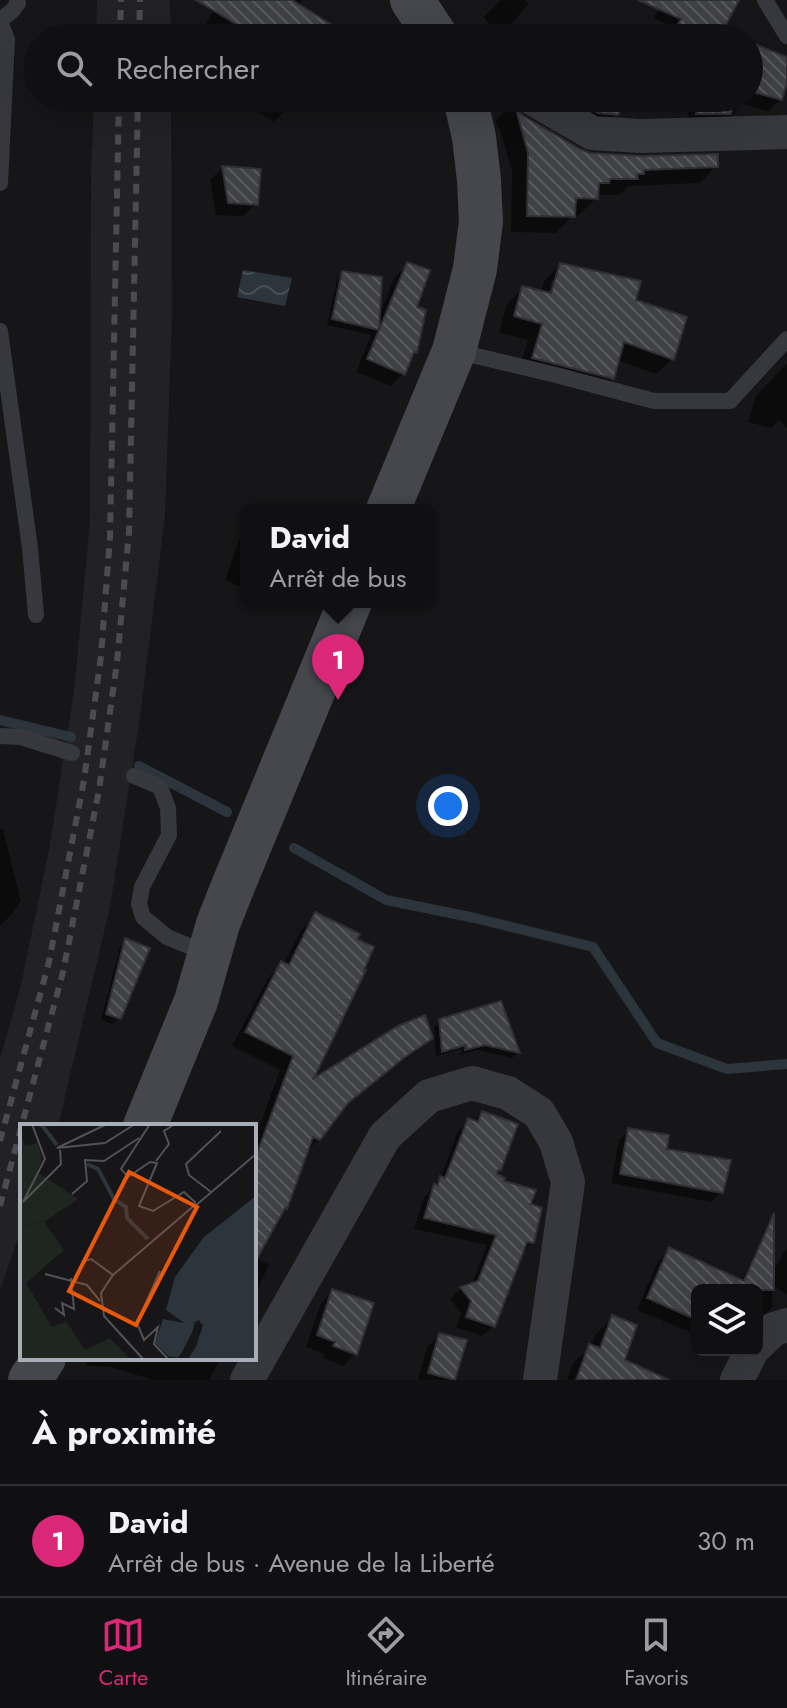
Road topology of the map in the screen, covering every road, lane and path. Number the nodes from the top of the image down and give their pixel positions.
1 (17, 0) edge
2 (412, 0) edge
3 (765, 0) edge
4 (0, 21) edge
5 (428, 24) edge
6 (787, 36) edge
7 (468, 112) edge
8 (556, 112) edge
9 (787, 132) edge
10 (0, 183) edge
11 (0, 331) edge
12 (787, 339) edge
13 (454, 351) junction
14 (390, 504) edge
15 (347, 608) edge
16 (36, 615) dead end
17 (0, 736) edge
18 (72, 753) dead end
19 (134, 776) dead end
20 (208, 937) junction
21 (122, 1124) edge
22 (146, 1124) edge
23 (787, 1325) edge
24 (763, 1339) edge
25 (749, 1356) edge
26 (28, 1360) edge
27 (43, 1360) edge
28 (22, 1380) edge
29 (30, 1380) edge
30 (247, 1380) edge
31 (540, 1380) edge
32 (737, 1380) edge

1 - 4 lane
2 - 5 main road
3 - 6 lane
4 - 10 lane
7 - 13 main road
8 - 9 street
11 - 16 lane
12 - 13 lane
13 - 14 main road
15 - 20 main road
17 - 18 lane
19 - 20 lane
20 - 21 main road
20 - 22 main road
23 - 24 street
25 - 32 street
26 - 28 main road
27 - 29 main road
30 - 31 street

